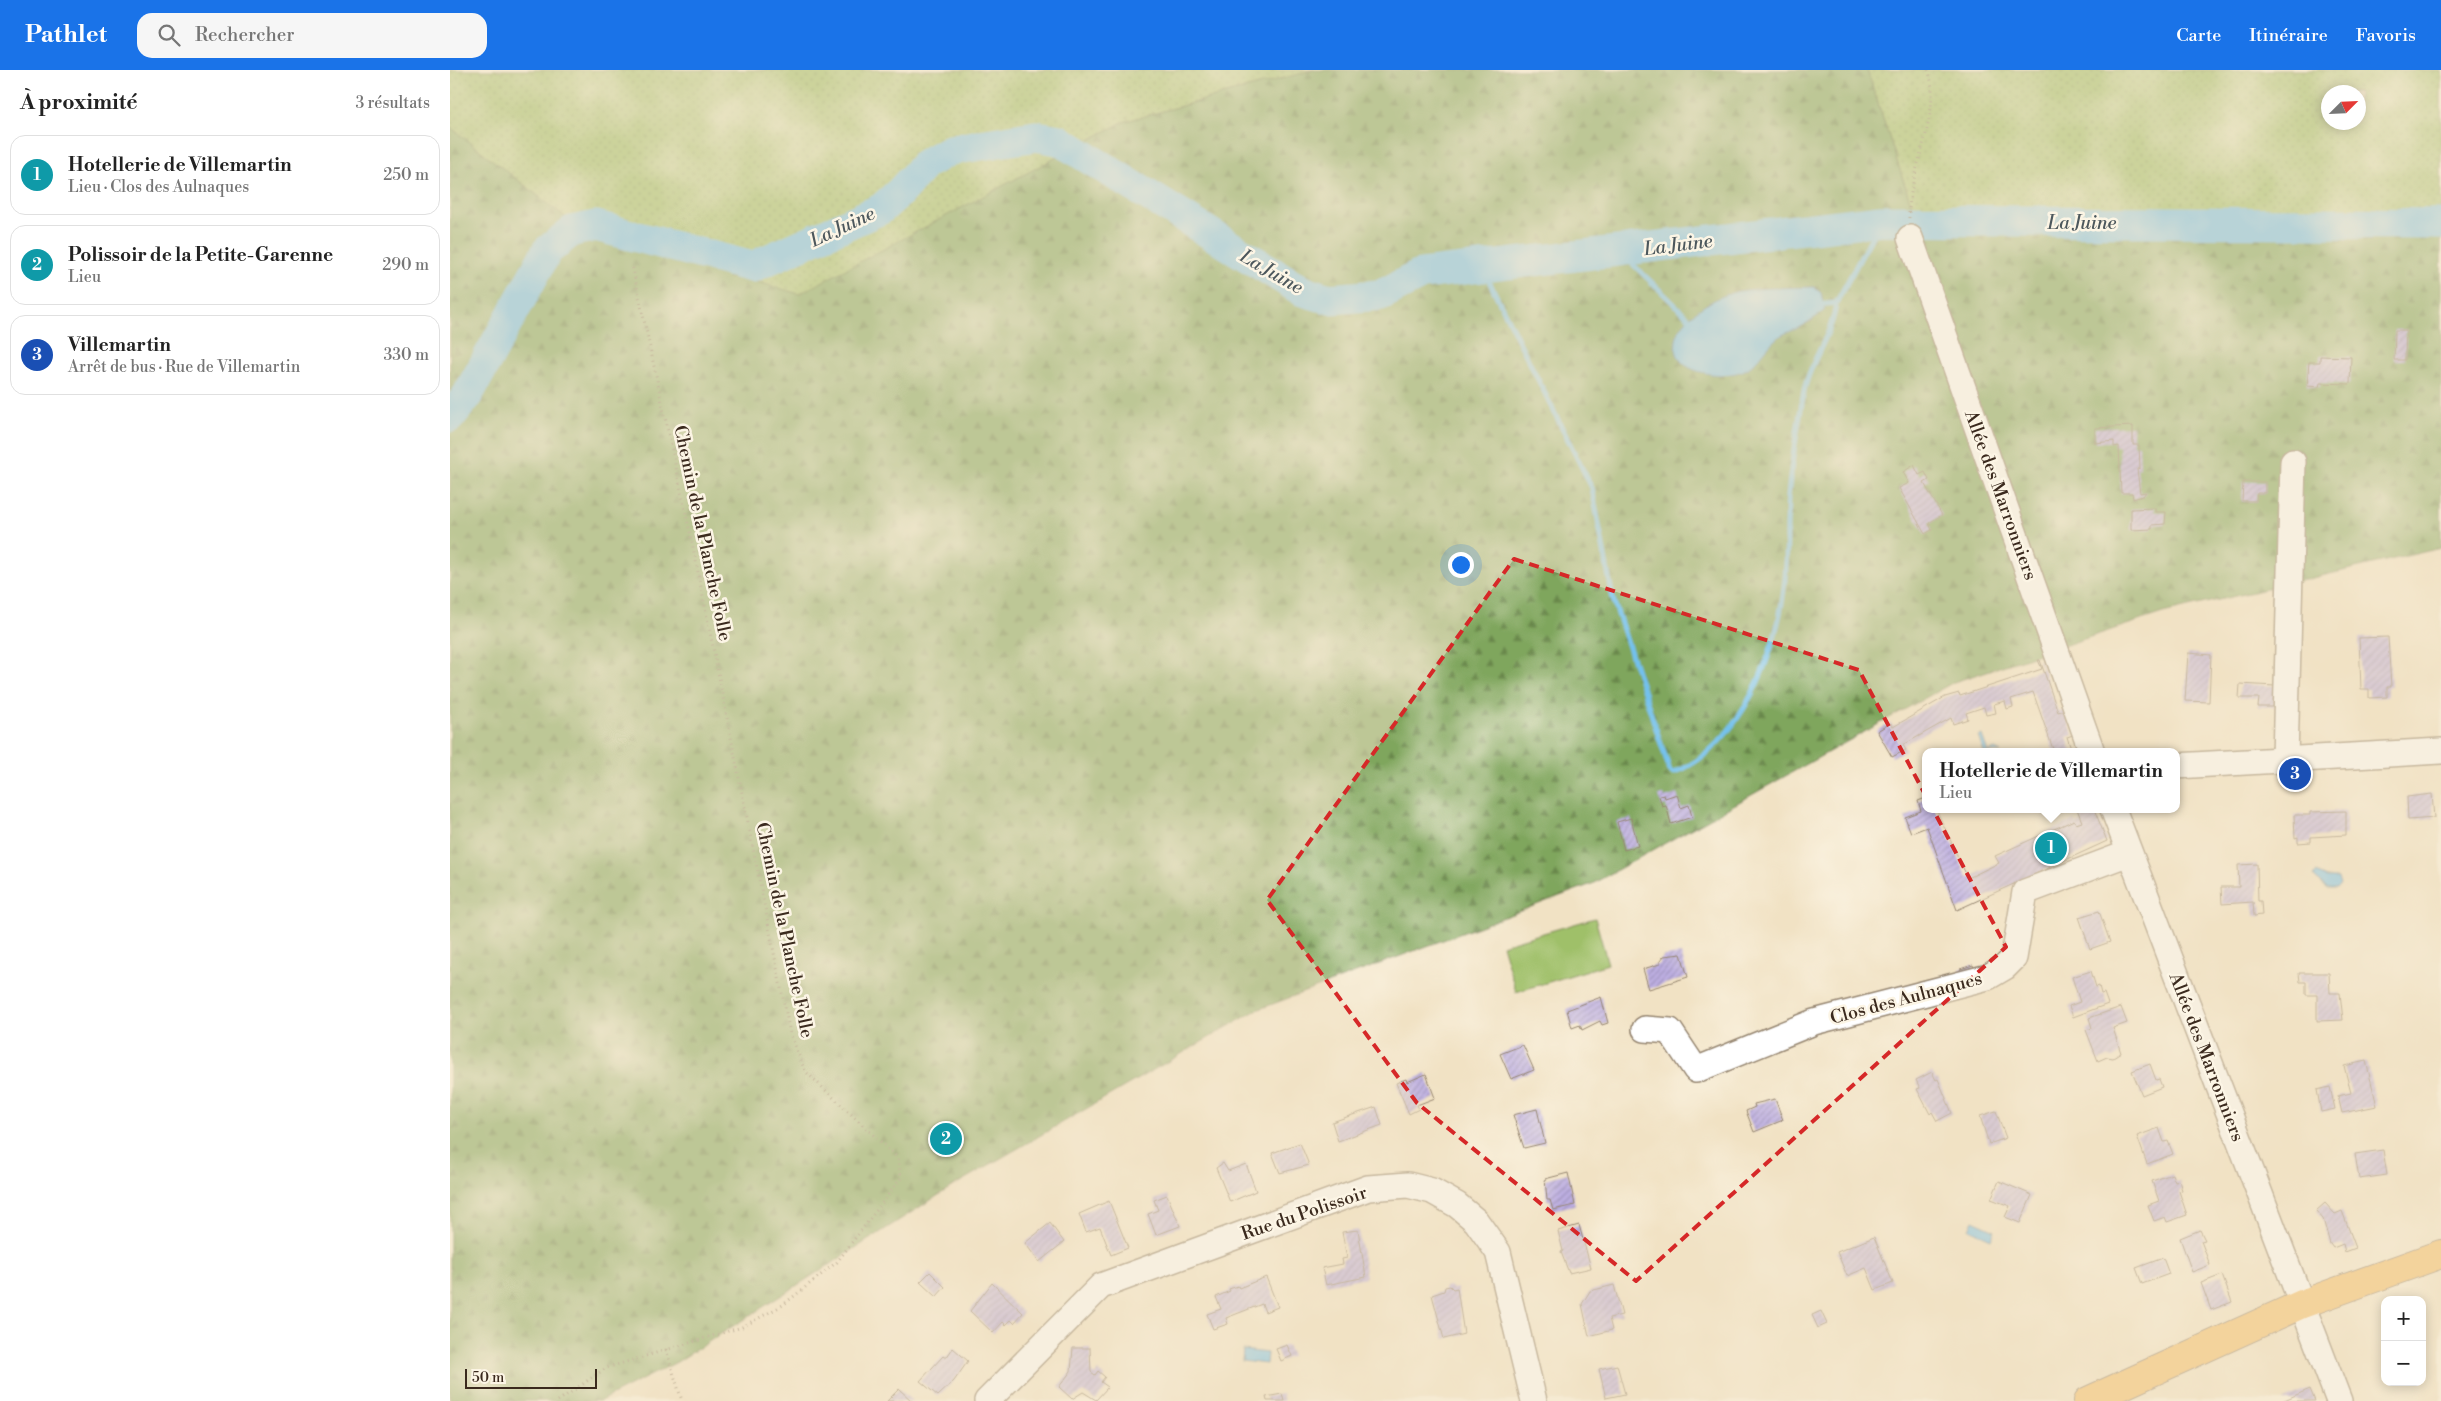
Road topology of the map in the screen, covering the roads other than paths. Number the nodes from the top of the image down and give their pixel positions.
1 (1910, 238) dead end
2 (2293, 462) dead end
3 (2091, 748) edge
4 (2441, 751) edge
5 (2285, 758) junction
6 (2180, 766) edge
7 (2114, 813) edge
8 (2129, 853) junction
9 (1645, 1029) dead end
10 (2441, 1254) edge
11 (2302, 1304) junction
12 (987, 1401) edge
13 (1534, 1401) edge
14 (2088, 1401) edge
15 (2339, 1401) edge

1 - 3 street, Allée des Marronniers
2 - 5 street
4 - 5 street
5 - 6 street
7 - 8 street, Allée des Marronniers
8 - 9 street, Clos des Aulnaques
8 - 11 street, Allée des Marronniers
10 - 11 main road
11 - 14 main road
11 - 15 street, Allée des Marronniers
12 - 13 street, Rue du Polissoir

